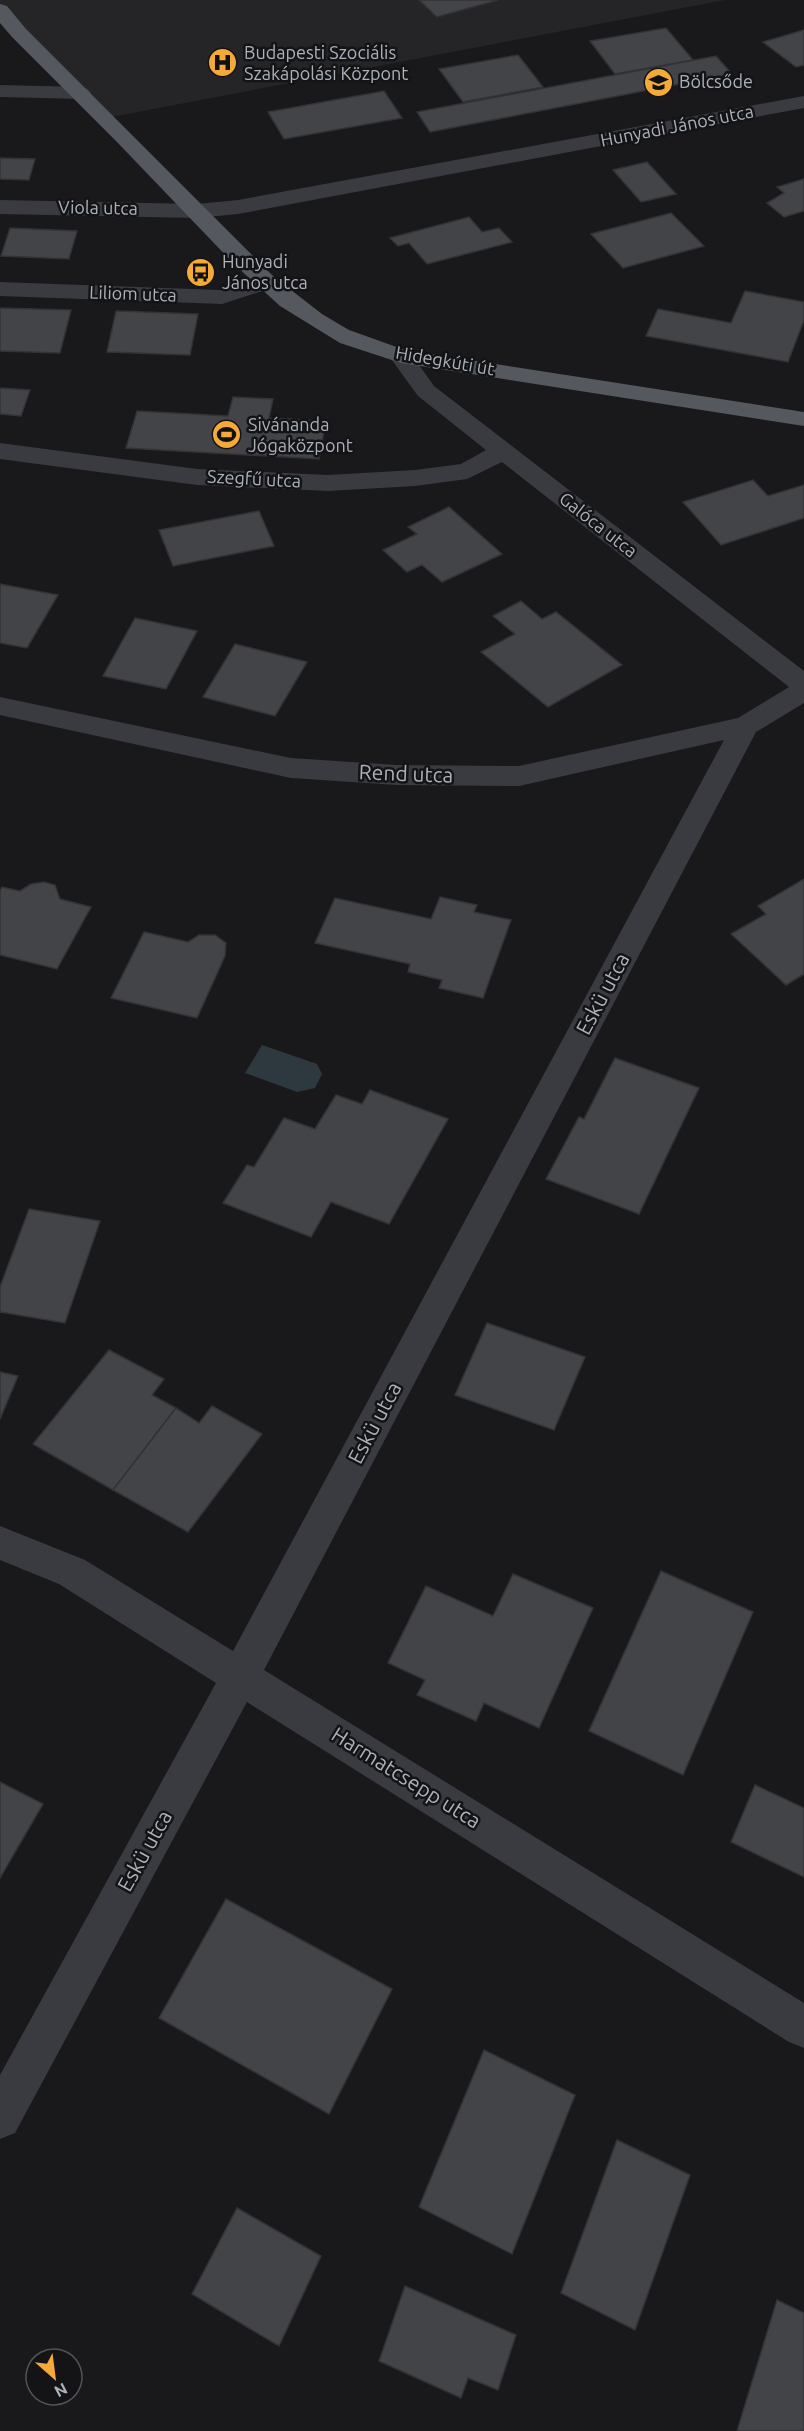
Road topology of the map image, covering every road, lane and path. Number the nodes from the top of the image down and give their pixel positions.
1 (0, 10) edge
2 (0, 91) edge
3 (81, 93) junction
4 (804, 102) edge
5 (0, 207) edge
6 (195, 211) junction
7 (264, 283) junction
8 (0, 290) edge
9 (401, 356) junction
10 (804, 419) edge
11 (503, 451) junction
12 (0, 452) edge
13 (804, 685) edge
14 (804, 691) edge
15 (0, 706) edge
16 (746, 726) junction
17 (0, 1543) edge
18 (241, 1675) junction
19 (804, 2027) edge
20 (0, 2118) edge

1 - 3 main road, Hidegkúti út
2 - 3 street
3 - 6 main road, Hidegkúti út
4 - 6 street, Hunyadi János utca
5 - 6 street, Viola utca
6 - 7 main road, Hidegkúti út
7 - 8 street, Liliom utca
7 - 9 main road, Hidegkúti út
9 - 10 main road, Hidegkúti út
9 - 11 street, Galóca utca
11 - 12 street, Szegfű utca
11 - 13 street, Galóca utca
14 - 16 street, Rend utca
15 - 16 street, Rend utca
16 - 18 street, Eskü utca
17 - 18 street, Harmatcsepp utca
18 - 19 street, Harmatcsepp utca
18 - 20 street, Eskü utca

